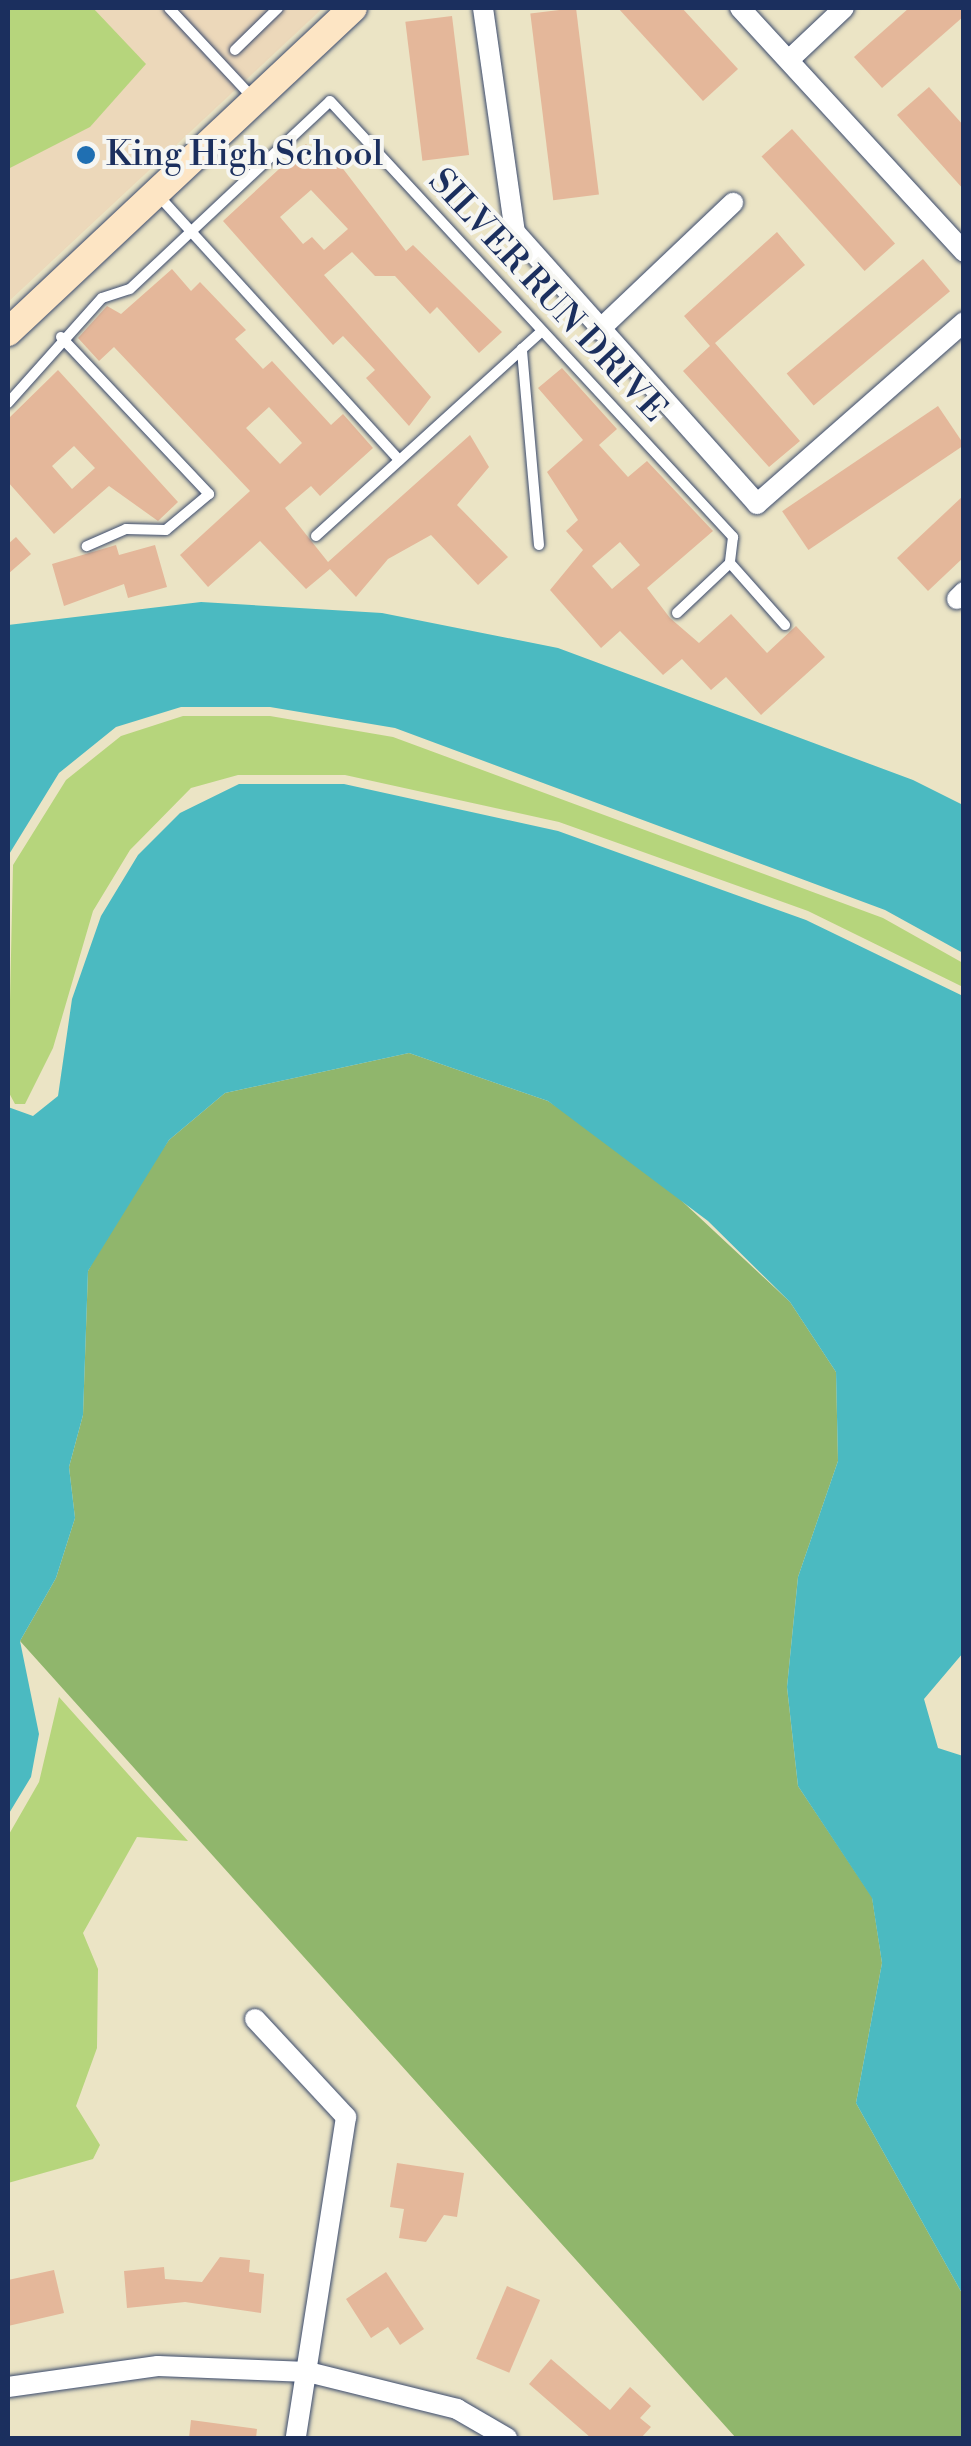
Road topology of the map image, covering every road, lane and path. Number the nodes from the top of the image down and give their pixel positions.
1 (169, 8) edge
2 (278, 8) edge
3 (353, 8) edge
4 (483, 8) edge
5 (740, 8) edge
6 (844, 8) edge
7 (235, 50) dead end
8 (790, 59) junction
9 (246, 91) junction
10 (156, 194) junction
11 (734, 204) dead end
12 (190, 230) junction
13 (964, 252) edge
14 (964, 322) edge
15 (598, 330) junction
16 (8, 332) edge
17 (541, 332) junction
18 (61, 337) junction
19 (522, 349) junction
20 (8, 403) edge
21 (399, 460) junction
22 (316, 536) dead end
23 (539, 545) dead end
24 (87, 546) dead end
25 (730, 563) junction
26 (678, 613) dead end
27 (784, 625) dead end
28 (254, 2019) dead end
29 (308, 2372) junction
30 (8, 2386) edge
31 (296, 2438) edge
32 (507, 2438) edge

1 - 9 lane
2 - 7 lane
3 - 9 street
4 - 15 street
5 - 8 street
6 - 8 street
8 - 13 street
9 - 10 street
10 - 12 lane
10 - 16 street
11 - 15 street
12 - 17 lane, SILVER RUN DRIVE
12 - 18 lane
12 - 21 lane
14 - 15 street
17 - 19 lane
17 - 25 lane, SILVER RUN DRIVE
18 - 20 lane
18 - 24 lane
19 - 21 lane
19 - 23 lane
21 - 22 lane
25 - 26 lane
25 - 27 lane, SILVER RUN DRIVE
28 - 29 street
29 - 30 street
29 - 31 street
29 - 32 street

